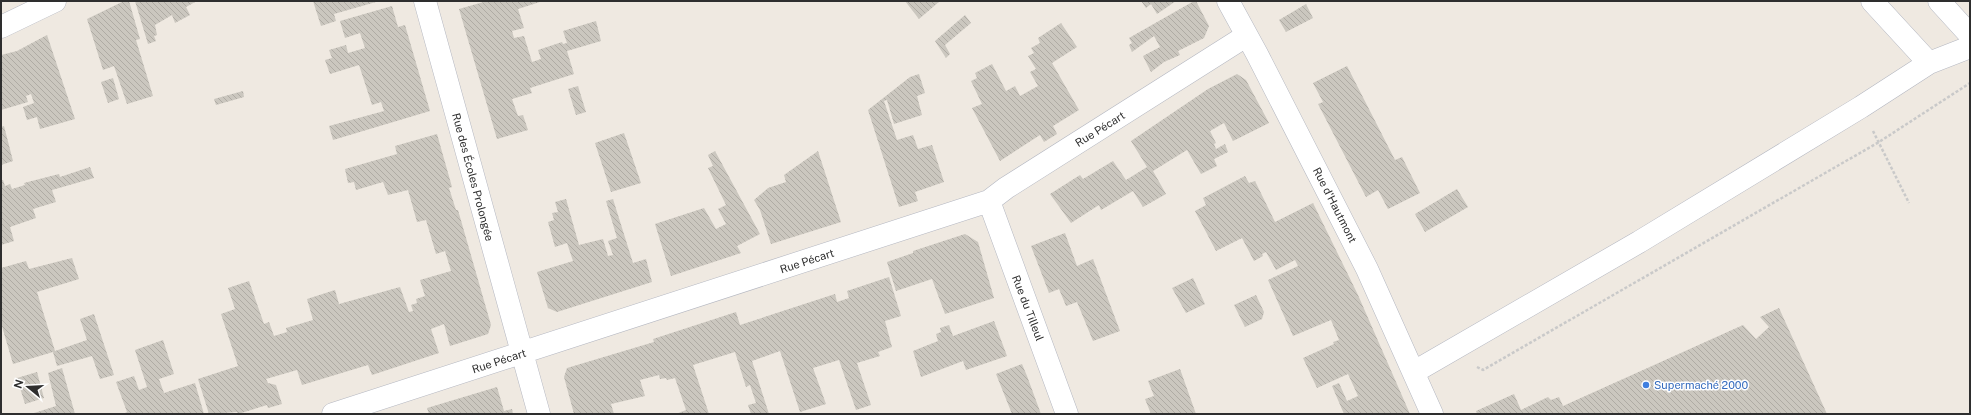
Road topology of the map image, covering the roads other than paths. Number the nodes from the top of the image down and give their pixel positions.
1 (55, 1) edge
2 (425, 1) edge
3 (1228, 1) edge
4 (1872, 1) edge
5 (1939, 1) edge
6 (2, 22) edge
7 (1970, 35) edge
8 (1246, 36) junction
9 (1970, 47) edge
10 (1929, 63) junction
11 (989, 202) junction
12 (521, 354) junction
13 (1414, 372) junction
14 (333, 414) edge
15 (539, 414) edge
16 (1068, 414) edge
17 (1432, 414) edge

1 - 6 street
2 - 12 street, Rue des Écoles Prolongée
3 - 8 street, Rue d'Hautmont
4 - 10 street
5 - 7 street
8 - 11 street, Rue Pécart
8 - 13 street, Rue d'Hautmont
9 - 10 street
10 - 13 street
11 - 12 street, Rue Pécart
11 - 16 street, Rue du Tilleul
12 - 14 street, Rue Pécart
12 - 15 street, Rue des Écoles Prolongée
13 - 17 street, Rue d'Hautmont

